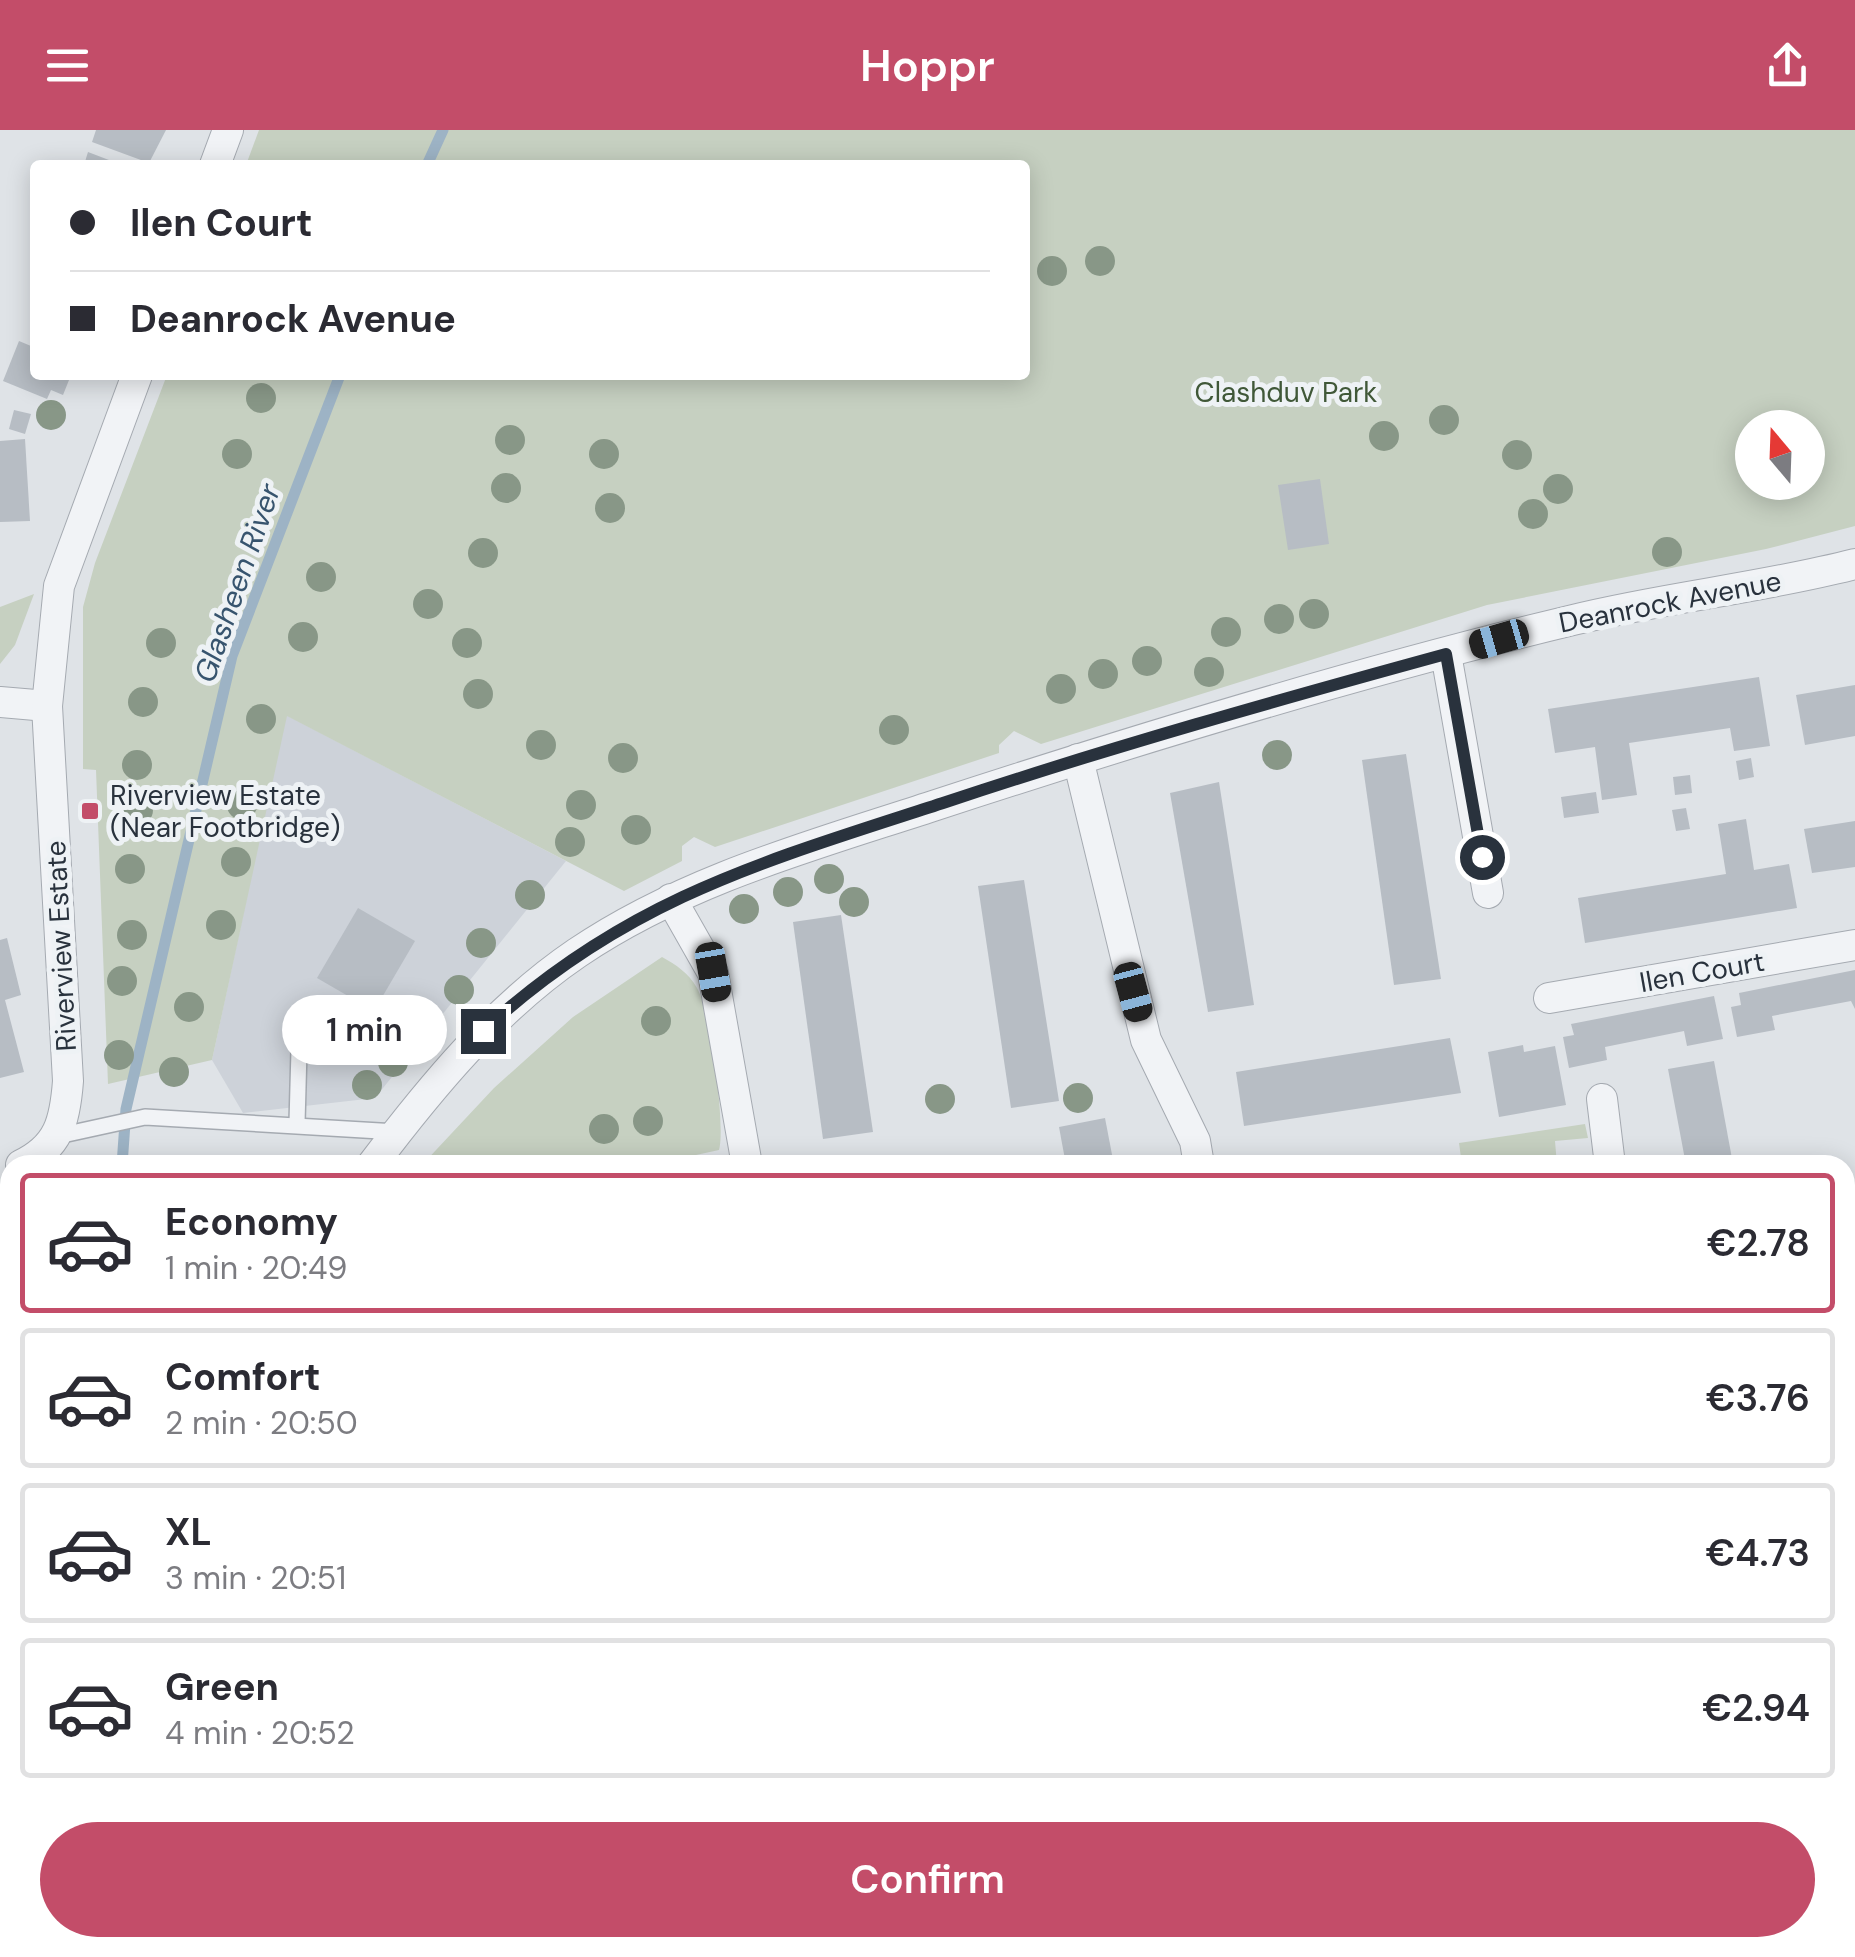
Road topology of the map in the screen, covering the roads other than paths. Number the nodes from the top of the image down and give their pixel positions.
1 (228, 130) edge
2 (217, 160) edge
3 (135, 380) edge
4 (1855, 564) edge
5 (1446, 654) junction
6 (0, 702) edge
7 (48, 706) junction
8 (1078, 759) junction
9 (1488, 893) dead end
10 (671, 900) junction
11 (1855, 945) edge
12 (1549, 998) dead end
13 (300, 1014) dead end
14 (1602, 1099) dead end
15 (297, 1123) junction
16 (397, 1132) junction
17 (58, 1136) junction
18 (42, 1155) edge
19 (380, 1155) edge
20 (745, 1155) edge
21 (1197, 1155) edge
22 (1609, 1155) edge

1 - 2 street
3 - 7 street, Riverview Estate
4 - 5 street, Deanrock Avenue
5 - 8 street, Deanrock Avenue
5 - 9 street
6 - 7 street
7 - 17 street, Riverview Estate
8 - 10 street, Deanrock Avenue
8 - 21 street
10 - 16 street, Deanrock Avenue
10 - 20 street
11 - 12 street, Ilen Court
13 - 15 lane
14 - 22 street
15 - 16 lane
15 - 17 lane
16 - 19 street, Deanrock Avenue
17 - 18 street

